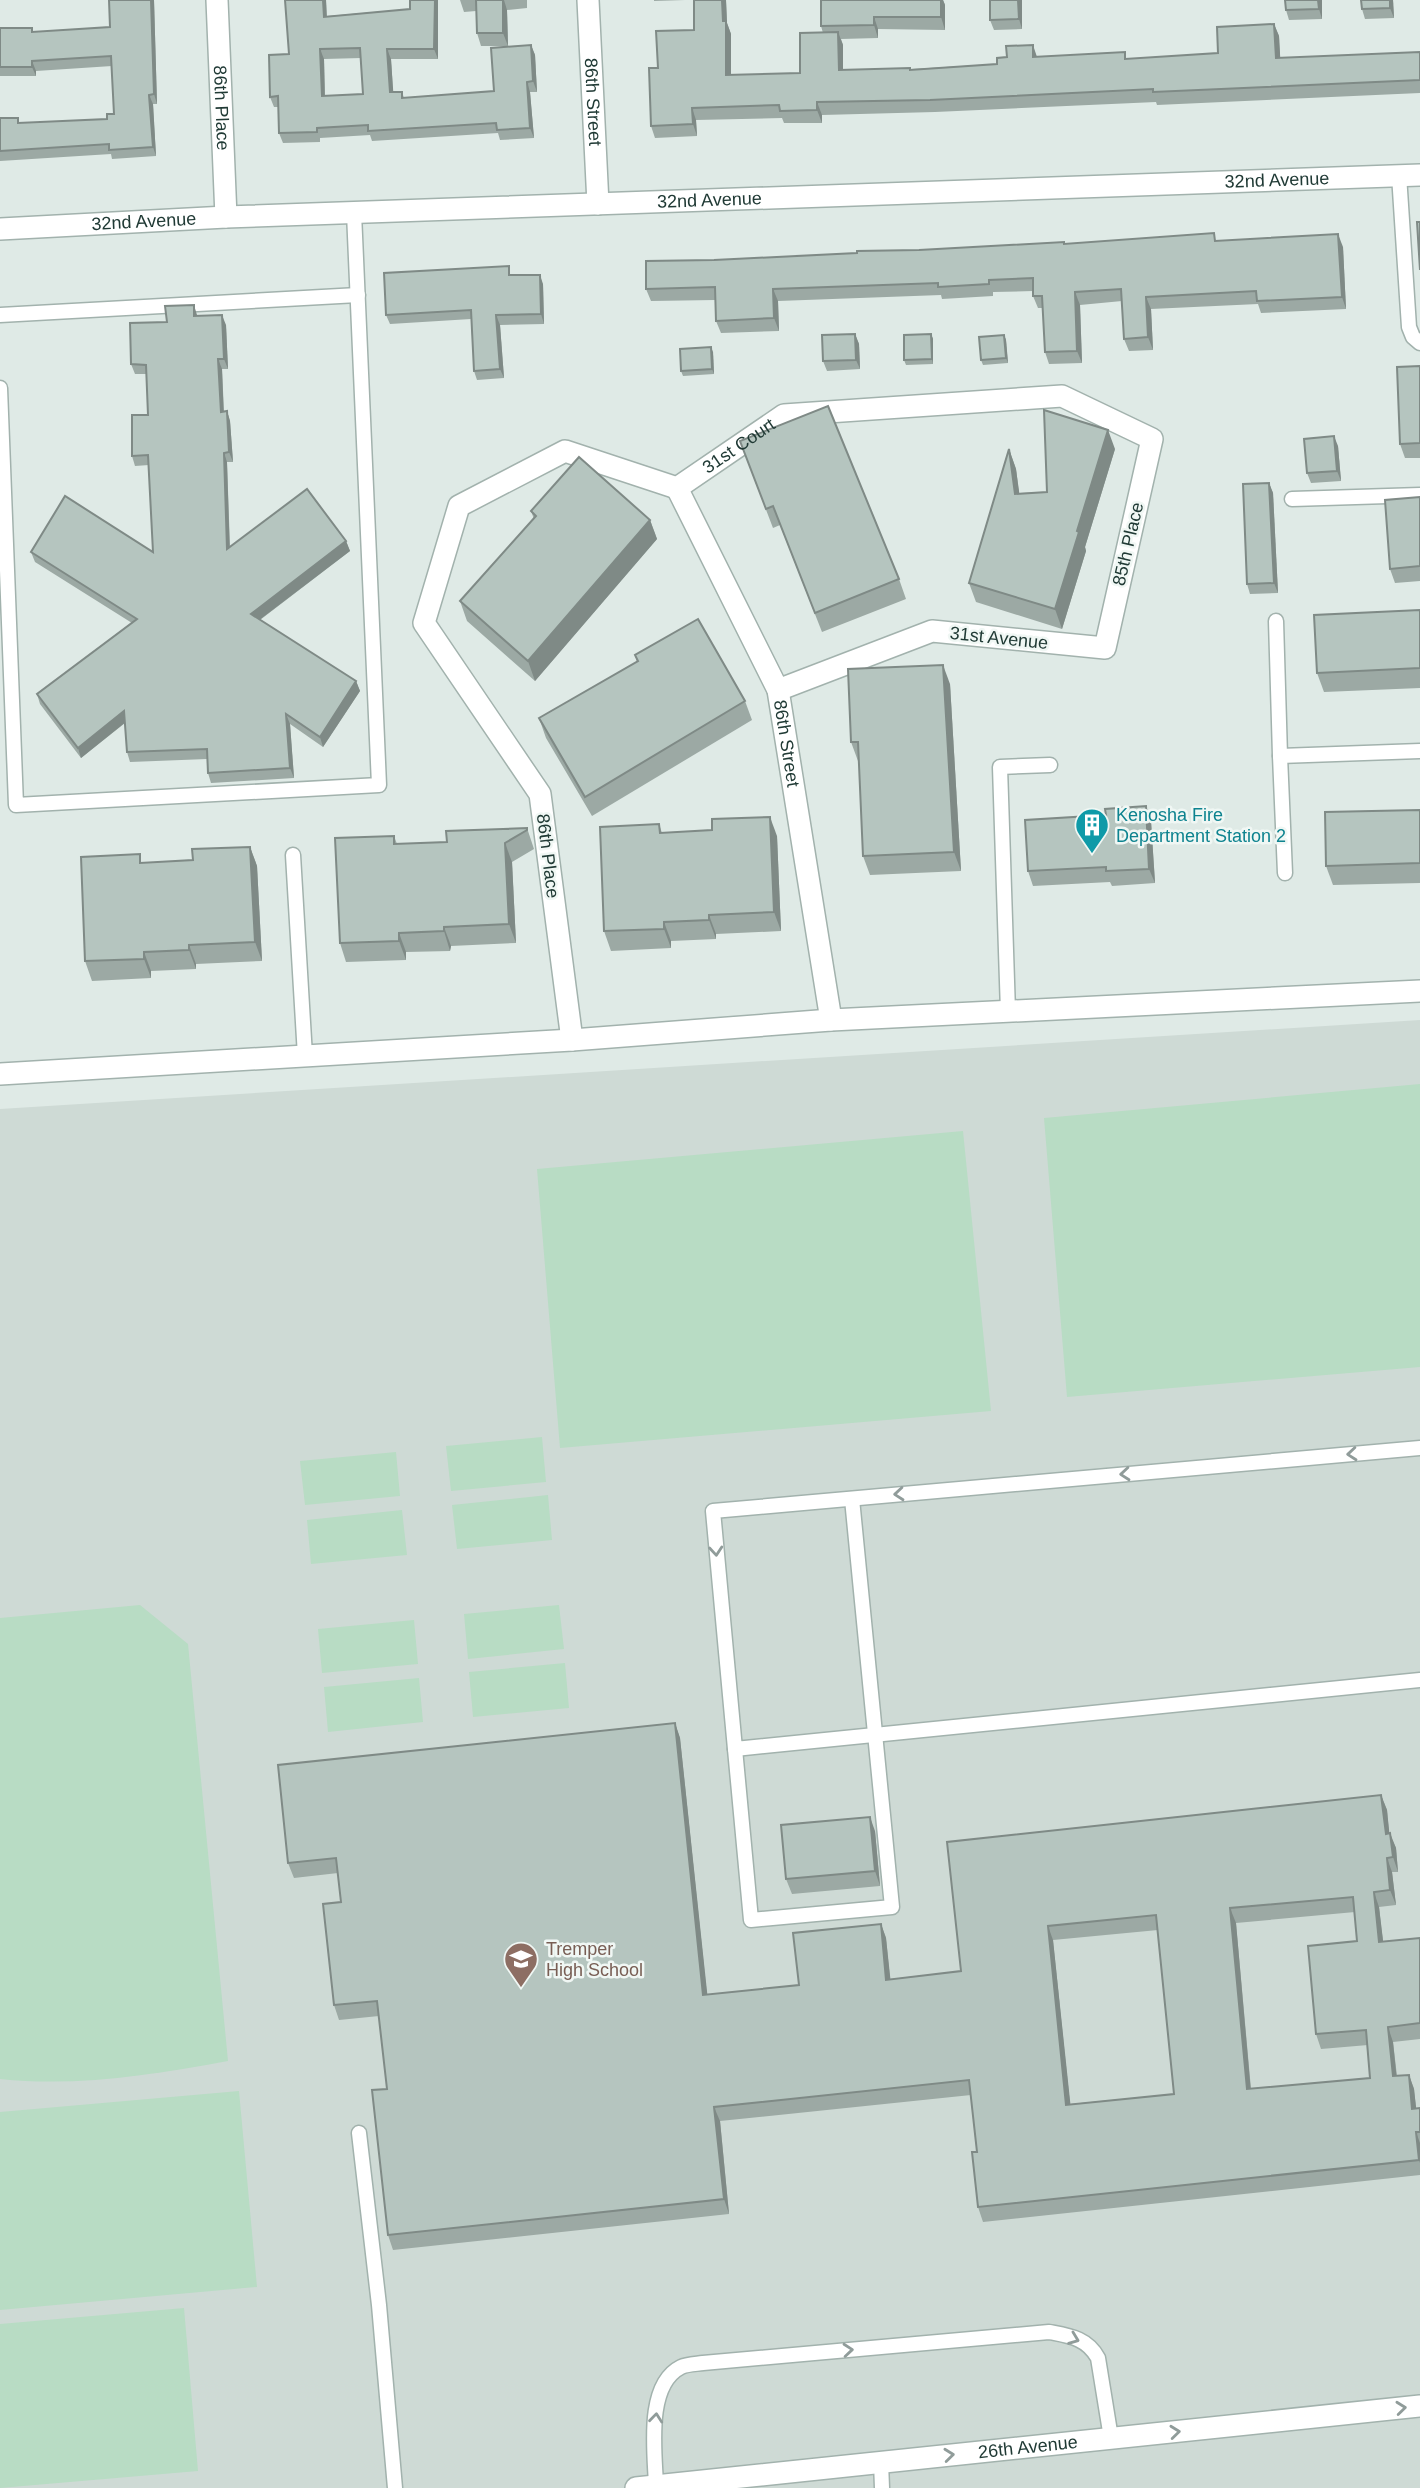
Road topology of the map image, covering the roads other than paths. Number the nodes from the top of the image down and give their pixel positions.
1 (217, 0) edge
2 (588, 0) edge
3 (1410, 175) edge
4 (598, 204) junction
5 (354, 212) junction
6 (226, 217) junction
7 (0, 229) edge
8 (358, 295) junction
9 (0, 316) edge
10 (1420, 343) edge
11 (0, 388) edge
12 (1152, 439) joint
13 (677, 488) junction
14 (1420, 495) edge
15 (1292, 499) dead end
16 (1276, 621) dead end
17 (1105, 648) joint
18 (778, 690) junction
19 (1420, 751) edge
20 (1280, 756) junction
21 (1050, 765) dead end
22 (293, 855) dead end
23 (1285, 873) dead end
24 (1420, 991) edge
25 (1008, 1012) junction
26 (831, 1020) junction
27 (572, 1040) junction
28 (305, 1056) junction
29 (0, 1074) edge
30 (1420, 1448) edge
31 (852, 1499) junction
32 (1420, 1680) edge
33 (876, 1735) junction
34 (735, 1749) junction
35 (359, 2133) dead end
36 (1420, 2406) edge
37 (1111, 2438) junction
38 (881, 2462) junction
39 (646, 2487) edge
40 (396, 2488) edge
41 (882, 2488) edge

1 - 6 street, 86th Place
2 - 4 street, 86th Street
3 - 4 street, 32nd Avenue
3 - 10 lane
4 - 5 street, 32nd Avenue
5 - 6 street, 32nd Avenue
5 - 8 lane
6 - 7 street, 32nd Avenue
8 - 9 lane
8 - 11 lane
12 - 13 street, 31st Court
12 - 17 street, 85th Place
13 - 18 street, 86th Street
13 - 27 street, 86th Place
14 - 15 lane
16 - 20 lane
17 - 18 street, 31st Avenue
18 - 26 street, 86th Street
19 - 20 lane
20 - 23 lane
21 - 25 lane
22 - 28 lane
24 - 25 street
25 - 26 street
26 - 27 street
27 - 28 street
28 - 29 street
30 -> 31 lane
31 - 33 lane
31 -> 34 lane
32 - 33 lane
33 - 34 lane
33 - 34 lane
35 - 40 lane
37 -> 36 street, 26th Avenue
38 -> 37 street, 26th Avenue
39 -> 37 lane
38 - 39 street, 26th Avenue
38 - 41 lane

